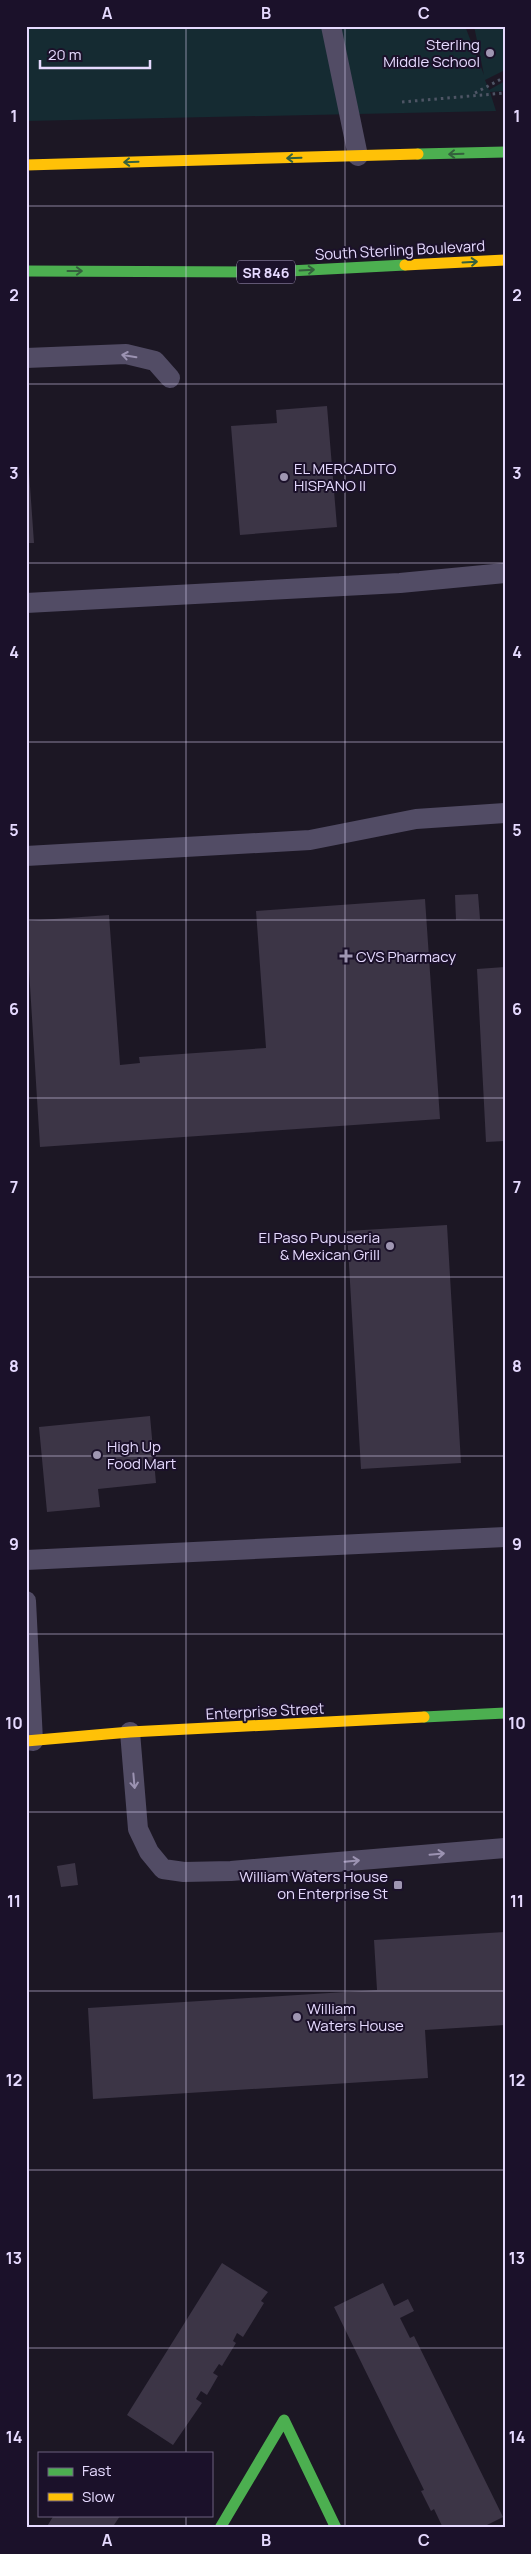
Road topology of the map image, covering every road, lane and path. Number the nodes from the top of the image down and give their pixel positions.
1 (331, 26) edge
2 (505, 77) edge
3 (505, 93) edge
4 (472, 95) junction
5 (402, 102) dead end
6 (505, 152) edge
7 (358, 156) junction
8 (26, 165) edge
9 (505, 260) edge
10 (26, 272) edge
11 (26, 358) edge
12 (170, 378) dead end
13 (505, 573) edge
14 (26, 604) edge
15 (505, 812) edge
16 (26, 856) edge
17 (505, 1537) edge
18 (26, 1560) edge
19 (26, 1601) edge
20 (505, 1714) edge
21 (130, 1732) junction
22 (29, 1741) edge
23 (505, 1848) edge
24 (220, 2528) edge
25 (336, 2528) edge

1 - 7 lane
2 - 4 path
3 - 4 path
4 - 5 path
6 -> 7 main road
7 -> 8 main road
10 -> 9 main road, South Sterling Boulevard / SR 846
12 -> 11 lane
13 - 14 lane
15 - 16 lane
17 - 18 lane
19 - 22 lane
20 - 21 main road, Enterprise Street
21 - 22 main road, Enterprise Street
21 -> 23 lane
24 - 25 main road

